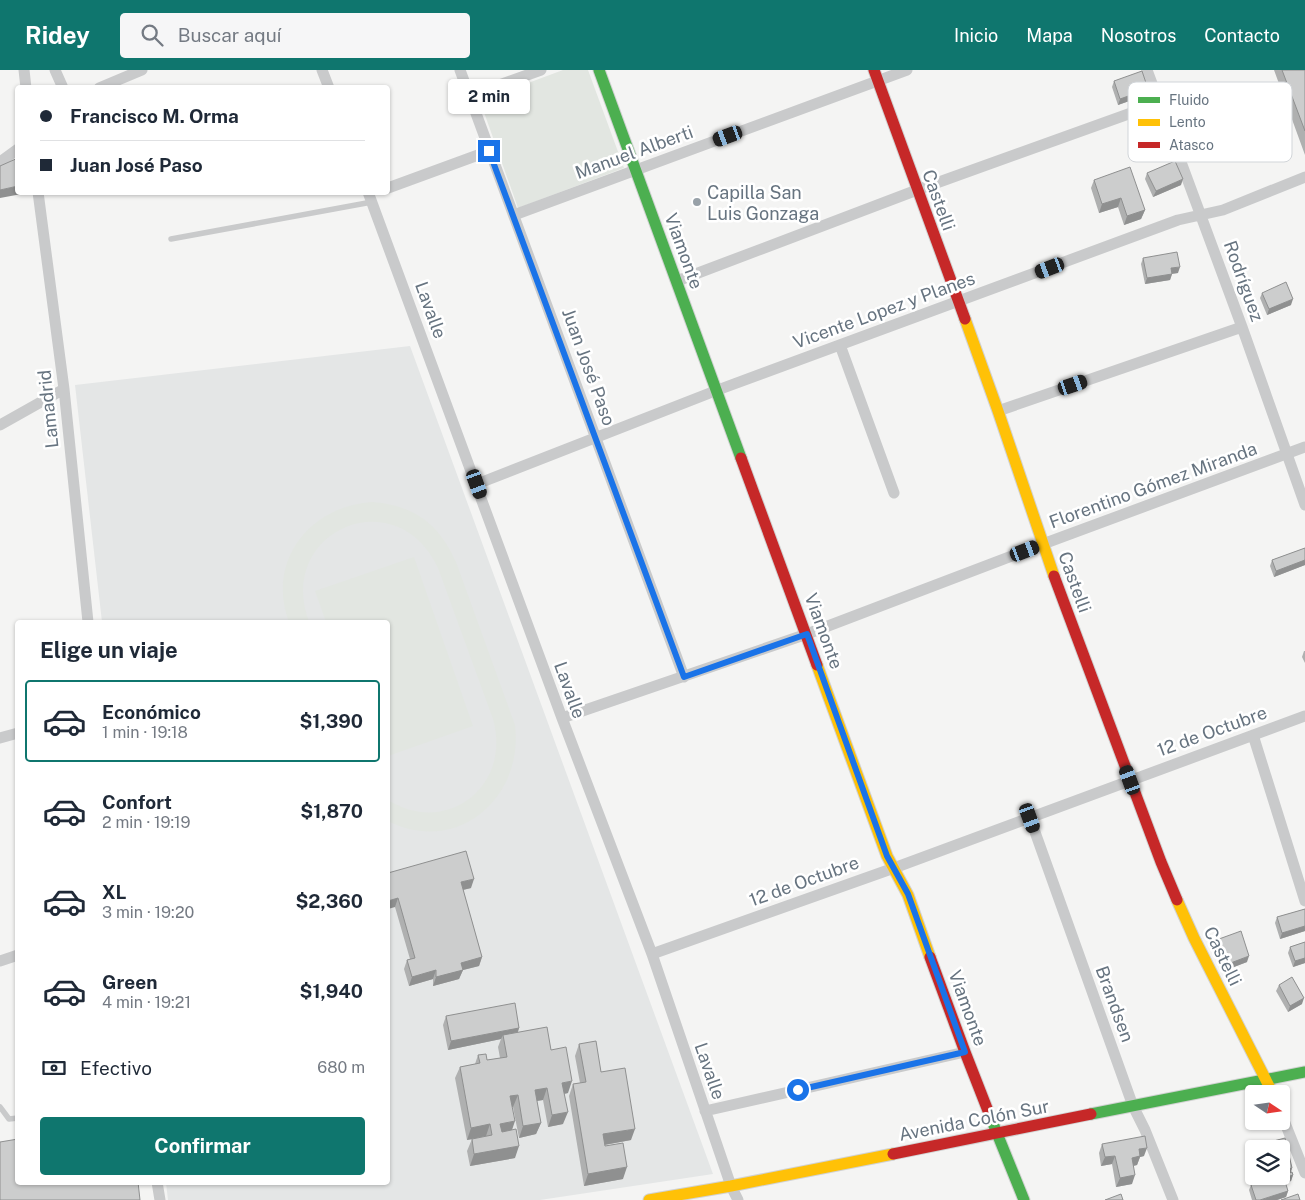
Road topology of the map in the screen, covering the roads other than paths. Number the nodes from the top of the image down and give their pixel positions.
1 (24, 70) edge
2 (55, 70) edge
3 (142, 70) edge
4 (322, 70) edge
5 (460, 70) edge
6 (541, 70) edge
7 (599, 70) edge
8 (907, 70) edge
9 (1147, 70) edge
10 (876, 75) edge
11 (1151, 82) edge
12 (26, 85) edge
13 (61, 85) edge
14 (106, 85) edge
15 (328, 85) edge
16 (469, 96) junction
17 (1128, 114) edge
18 (15, 151) edge
19 (489, 151) junction
20 (0, 162) edge
21 (1181, 162) edge
22 (635, 170) junction
23 (1305, 177) edge
24 (390, 187) edge
25 (917, 190) junction
26 (38, 195) edge
27 (371, 196) edge
28 (1201, 214) junction
29 (514, 216) junction
30 (171, 239) dead end
31 (677, 281) junction
32 (958, 302) junction
33 (1242, 327) junction
34 (840, 345) junction
35 (64, 389) junction
36 (715, 390) junction
37 (998, 412) junction
38 (0, 425) edge
39 (596, 437) junction
40 (1305, 447) edge
41 (1286, 454) junction
42 (477, 484) junction
43 (894, 493) dead end
44 (1305, 506) edge
45 (1043, 544) junction
46 (88, 620) edge
47 (807, 634) junction
48 (684, 677) junction
49 (1305, 716) edge
50 (562, 718) junction
51 (15, 734) edge
52 (1252, 735) junction
53 (0, 738) edge
54 (1130, 780) junction
55 (1030, 818) junction
56 (894, 868) junction
57 (1305, 901) edge
58 (652, 954) junction
59 (15, 956) edge
60 (0, 961) edge
61 (965, 1052) junction
62 (1305, 1072) edge
63 (1266, 1080) junction
64 (1268, 1085) edge
65 (1134, 1106) junction
66 (0, 1107) edge
67 (705, 1111) junction
68 (15, 1118) edge
69 (1288, 1130) edge
70 (998, 1133) junction
71 (1305, 1173) edge
72 (158, 1185) edge
73 (731, 1186) junction
74 (160, 1200) edge
75 (649, 1200) edge
76 (738, 1200) edge
77 (1024, 1200) edge
78 (1173, 1200) edge

1 - 12 street
2 - 13 street
3 - 14 street
4 - 15 street
5 - 16 street, Juan José Paso
6 - 16 street
7 - 22 street, Viamonte
8 - 10 street, Manuel Alberti
9 - 11 street, Rodríguez
10 - 22 street, Manuel Alberti
10 - 25 street, Castelli
16 - 19 street, Juan José Paso
17 - 25 street
18 - 20 street
19 - 24 street
19 - 29 street, Juan José Paso
21 - 28 street, Rodríguez
22 - 29 street, Manuel Alberti
22 - 31 street, Viamonte
23 - 28 street, Vicente Lopez y Planes
25 - 31 street
25 - 32 street, Castelli
26 - 35 street, Lamadrid
27 - 30 lane
27 - 42 street, Lavalle
28 - 32 street, Vicente Lopez y Planes
28 - 33 street, Rodríguez
29 - 39 street, Juan José Paso
31 - 36 street, Viamonte
32 - 34 street, Vicente Lopez y Planes
32 - 37 street, Castelli
33 - 37 street
33 - 41 street, Rodríguez
34 - 36 street, Vicente Lopez y Planes
34 - 43 street
35 - 38 street
35 - 46 street, Lamadrid
36 - 39 street, Vicente Lopez y Planes
36 - 47 street, Viamonte
37 - 45 street, Castelli
39 - 42 street, Vicente Lopez y Planes
39 - 48 street, Juan José Paso
40 - 41 street, Florentino Gómez Miranda
41 - 44 street, Rodríguez
41 - 45 street, Florentino Gómez Miranda
42 - 50 street, Lavalle
45 - 47 street, Florentino Gómez Miranda
45 - 54 street, Castelli
47 - 48 street, Florentino Gómez Miranda
47 - 56 street, Viamonte
48 - 50 street, Florentino Gómez Miranda
49 - 52 street, 12 de Octubre
50 - 58 street, Lavalle
51 - 53 street
52 - 54 street, 12 de Octubre
52 - 57 street
54 - 55 street, 12 de Octubre
54 - 63 street, Castelli
55 - 56 street, 12 de Octubre
55 - 65 street, Brandsen
56 - 58 street, 12 de Octubre
56 - 61 street, Viamonte
58 - 67 street, Lavalle
59 - 60 street
61 - 67 street
61 - 70 street, Viamonte
62 - 63 street, Avenida Colón Sur
63 - 64 street, Castelli
63 - 65 street, Avenida Colón Sur
65 - 70 street, Avenida Colón Sur
65 - 78 street, Brandsen
66 - 68 lane
67 - 73 street, Lavalle
69 - 71 street
70 - 73 street, Avenida Colón Sur
70 - 77 street, Viamonte
72 - 74 street
73 - 75 street, Avenida Colón Sur
73 - 76 street, Lavalle

